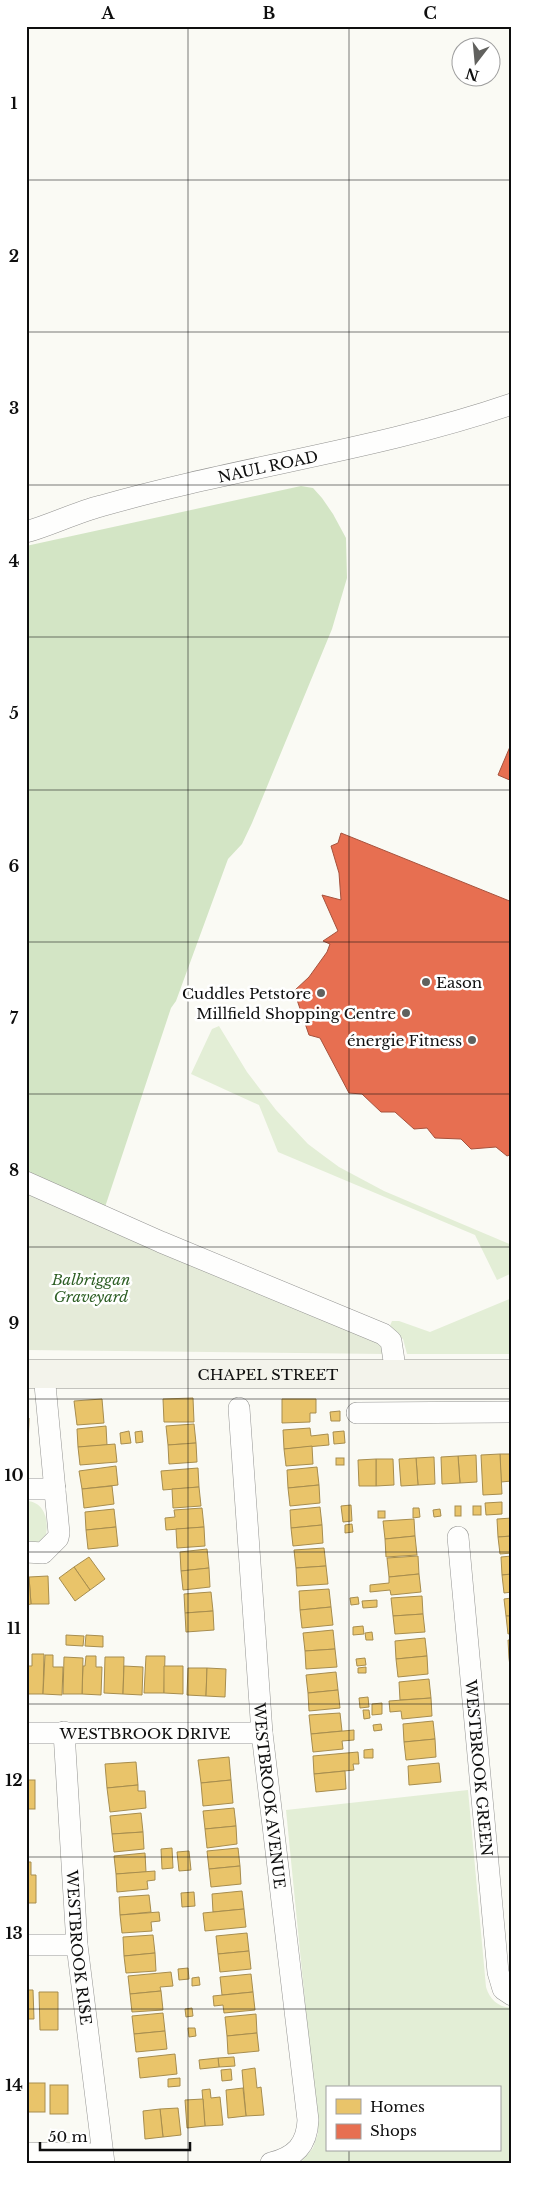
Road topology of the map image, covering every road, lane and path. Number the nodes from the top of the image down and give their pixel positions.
1 (512, 404) edge
2 (26, 532) edge
3 (26, 1182) edge
4 (35, 1374) edge
5 (396, 1374) junction
6 (512, 1374) edge
7 (239, 1408) dead end
8 (512, 1412) edge
9 (357, 1413) dead end
10 (26, 1489) edge
11 (55, 1489) junction
12 (458, 1537) dead end
13 (26, 1552) edge
14 (64, 1732) junction
15 (26, 1733) edge
16 (262, 1733) junction
17 (26, 1945) edge
18 (77, 1945) junction
19 (512, 1995) edge
20 (26, 2153) edge
21 (103, 2158) edge
22 (270, 2163) edge

1 - 2 street, NAUL ROAD
3 - 5 street
4 - 5 main road, CHAPEL STREET
4 - 11 street
5 - 6 main road, CHAPEL STREET
7 - 16 street, WESTBROOK AVENUE
8 - 9 street
10 - 11 street
11 - 13 street
12 - 19 street, WESTBROOK GREEN
14 - 15 street, WESTBROOK DRIVE
14 - 16 street, WESTBROOK DRIVE
14 - 18 street, WESTBROOK RISE
16 - 22 street, WESTBROOK AVENUE
17 - 18 street
18 - 21 street, WESTBROOK RISE
20 - 21 street

